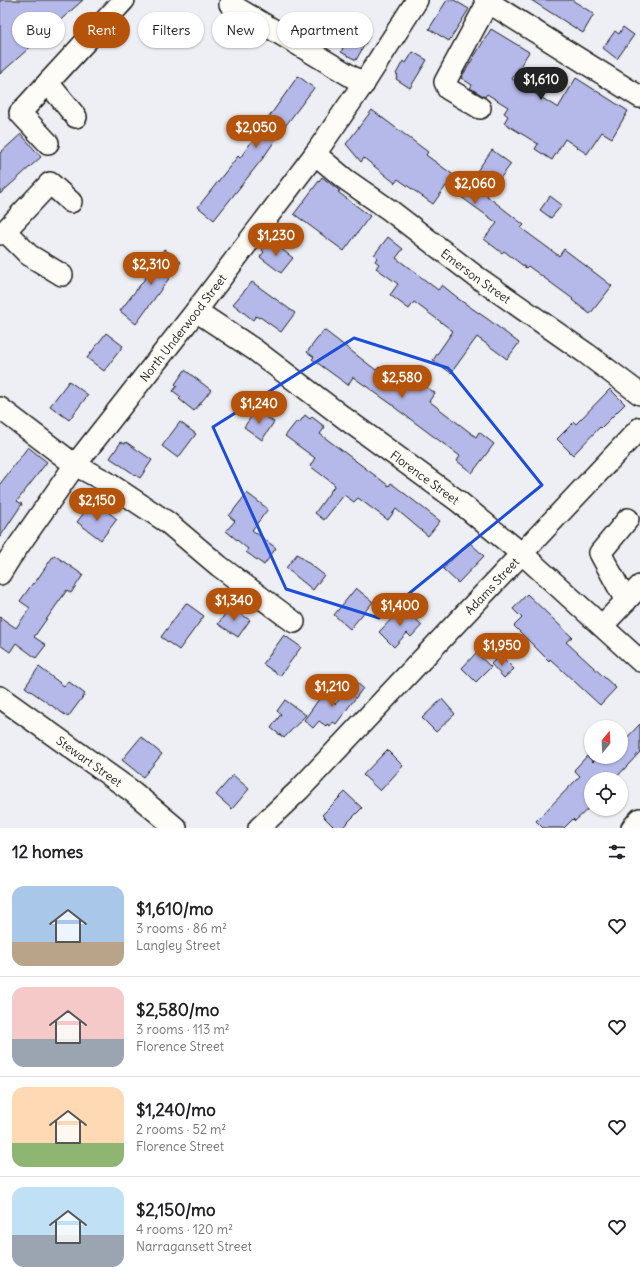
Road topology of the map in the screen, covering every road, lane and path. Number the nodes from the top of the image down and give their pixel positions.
1 (124, 0) edge
2 (417, 0) edge
3 (486, 1) edge
4 (230, 4) dead end
5 (48, 84) junction
6 (364, 84) junction
7 (640, 97) edge
8 (480, 108) dead end
9 (76, 117) dead end
10 (48, 143) dead end
11 (315, 154) junction
12 (71, 202) dead end
13 (3, 233) edge
14 (62, 275) dead end
15 (196, 311) junction
16 (640, 394) edge
17 (0, 408) edge
18 (640, 428) edge
19 (75, 466) junction
20 (628, 519) dead end
21 (522, 554) junction
22 (0, 574) edge
23 (633, 593) edge
24 (294, 622) dead end
25 (602, 626) junction
26 (640, 661) edge
27 (0, 697) edge
28 (640, 819) edge
29 (176, 828) edge
30 (259, 828) edge
31 (632, 828) edge

1 - 5 street
2 - 6 street, North Underwood Street
3 - 7 street
3 - 8 street
4 - 6 street
5 - 9 street
5 - 10 street
6 - 11 street, North Underwood Street
11 - 15 street, North Underwood Street
11 - 16 street, Emerson Street
12 - 13 street
13 - 14 street
15 - 19 street, North Underwood Street
15 - 21 street, Florence Street
17 - 19 street
18 - 21 street, Adams Street
19 - 22 street, North Underwood Street
19 - 24 street
20 - 23 street
21 - 25 street, Florence Street
21 - 30 street, Adams Street
23 - 25 street
25 - 26 street, Florence Street
27 - 29 street, Stewart Street
28 - 31 street

